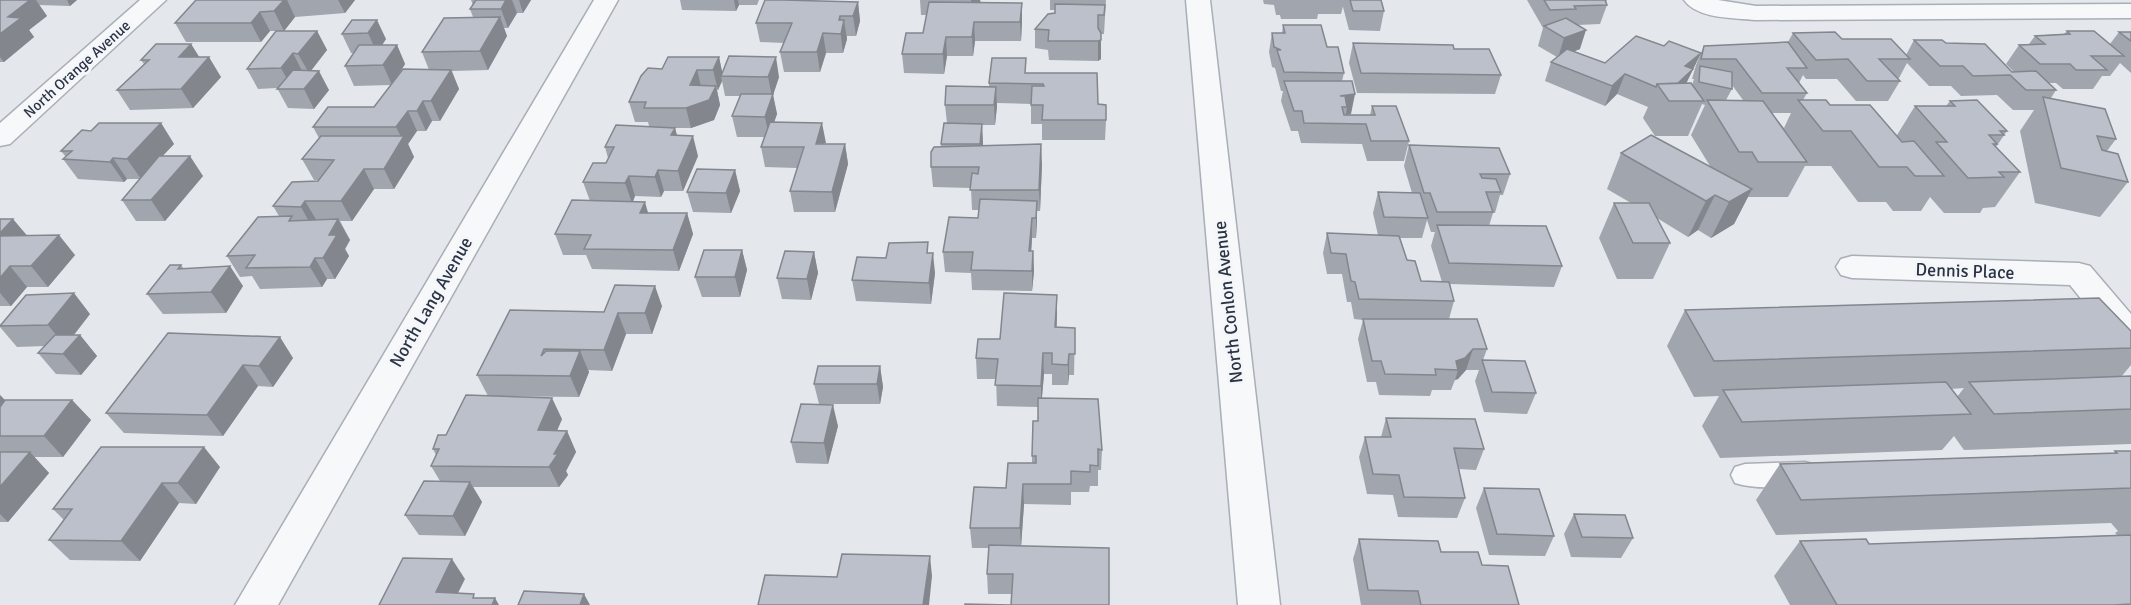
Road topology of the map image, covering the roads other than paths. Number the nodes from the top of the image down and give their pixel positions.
1 (154, 0) edge
2 (606, 0) edge
3 (1198, 0) edge
4 (1700, 2) edge
5 (2039, 6) edge
6 (2131, 11) edge
7 (0, 138) edge
8 (1852, 267) dead end
9 (2131, 337) edge
10 (1827, 472) edge
11 (1744, 475) dead end
12 (256, 605) edge
13 (1258, 605) edge

1 - 7 street, North Orange Avenue
2 - 12 street, North Lang Avenue
3 - 13 street, North Conlon Avenue
4 - 5 street
5 - 6 street
8 - 9 street, Dennis Place
10 - 11 lane

